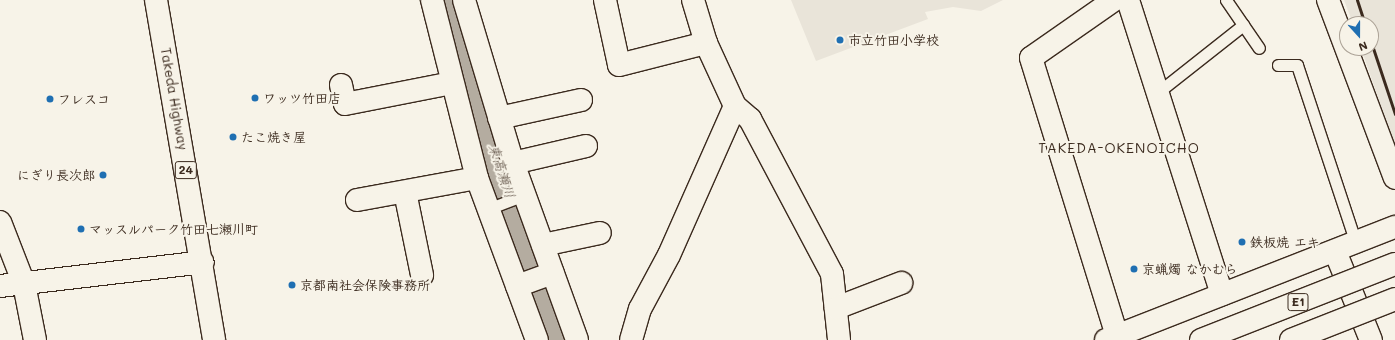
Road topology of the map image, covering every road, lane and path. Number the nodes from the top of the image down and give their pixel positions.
1 (156, 0) edge
2 (432, 0) edge
3 (464, 0) edge
4 (605, 0) edge
5 (693, 0) edge
6 (1114, 0) edge
7 (1128, 0) edge
8 (1226, 0) edge
9 (1328, 0) edge
10 (1243, 24) junction
11 (706, 43) junction
12 (1259, 48) dead end
13 (1278, 65) dead end
14 (452, 82) junction
15 (341, 85) dead end
16 (1157, 93) junction
17 (581, 100) dead end
18 (735, 106) junction
19 (499, 118) junction
20 (586, 146) dead end
21 (513, 163) junction
22 (477, 178) junction
23 (1395, 178) edge
24 (405, 192) junction
25 (525, 195) junction
26 (357, 200) dead end
27 (488, 208) junction
28 (0, 222) edge
29 (1395, 227) edge
30 (600, 233) dead end
31 (1356, 243) junction
32 (542, 245) junction
33 (1335, 251) junction
34 (203, 262) junction
35 (1395, 264) edge
36 (553, 273) junction
37 (422, 275) dead end
38 (901, 283) dead end
39 (24, 284) junction
40 (0, 286) edge
41 (517, 286) junction
42 (1222, 294) junction
43 (1395, 299) edge
44 (836, 308) junction
45 (1111, 338) edge
46 (35, 340) edge
47 (214, 340) edge
48 (537, 340) edge
49 (577, 340) edge
50 (631, 340) edge
51 (839, 340) edge
52 (1201, 340) edge
53 (1291, 340) edge
54 (1371, 340) edge

1 - 34 main road, Takeda Highway / 24
2 - 14 main road
3 - 19 main road
4 - 11 main road
5 - 11 main road
6 - 45 main road
7 - 16 main road
8 - 10 lane
9 - 23 main road
10 - 12 lane
10 - 16 lane
11 - 18 main road
13 - 31 lane
14 - 15 main road
14 - 22 main road
16 - 42 main road
17 - 19 main road
18 - 44 main road
18 - 50 main road
19 - 21 main road
20 - 21 main road
21 - 25 main road
22 - 24 main road
22 - 27 main road
24 - 26 main road
24 - 37 main road
25 - 27 lane
25 - 32 main road
27 - 41 main road
28 - 39 main road
29 - 31 main road
30 - 32 main road
31 - 33 main road
32 - 36 main road
33 - 42 main road
33 - 54 main road
34 - 39 main road
34 - 47 main road, Takeda Highway / 24
35 - 52 main road, E1, bridge
36 - 41 main road
36 - 49 main road
38 - 44 main road
39 - 40 main road
39 - 46 main road
41 - 48 main road
42 - 45 main road
43 - 53 main road, bridge
44 - 51 main road

